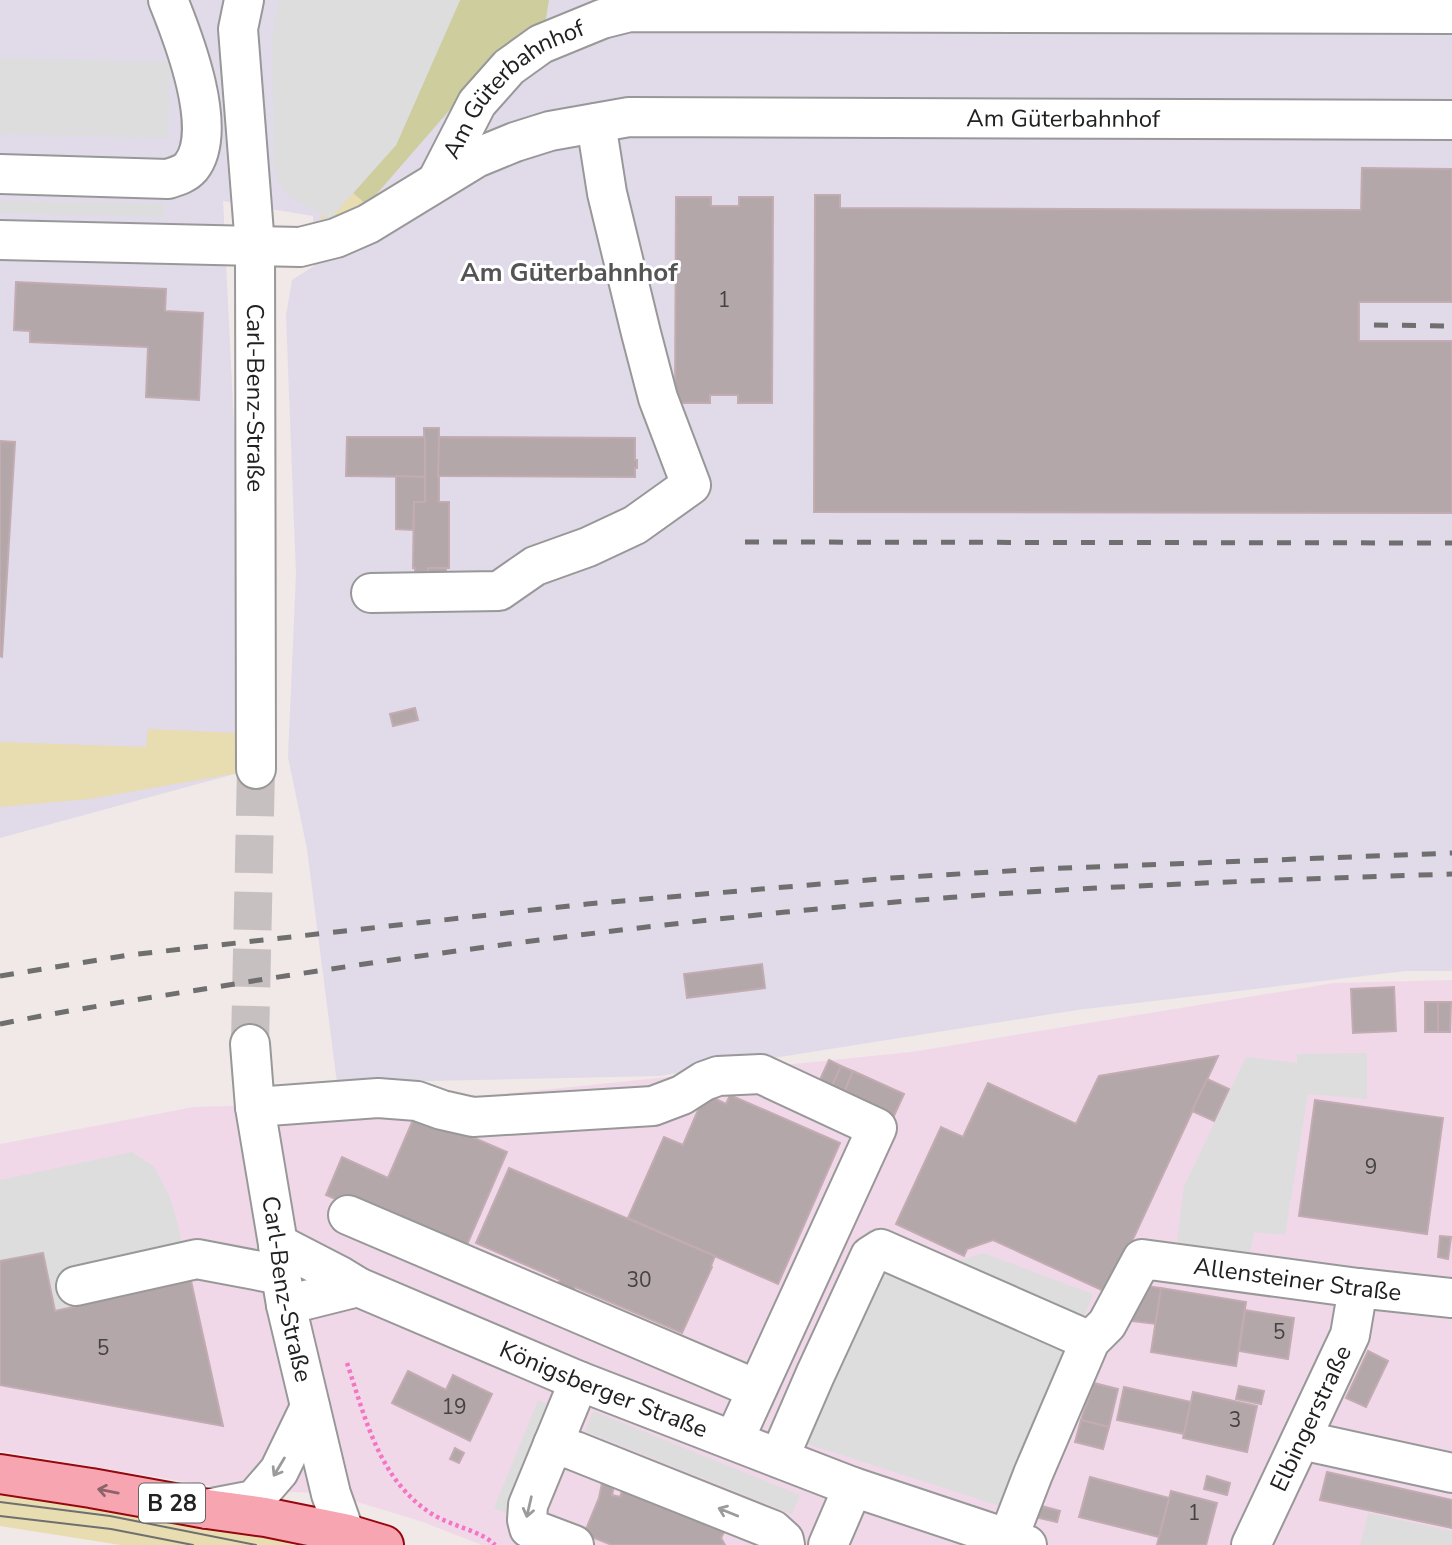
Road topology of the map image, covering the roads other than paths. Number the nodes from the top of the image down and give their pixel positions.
1 (168, 0) edge
2 (236, 10) edge
3 (1452, 14) edge
4 (1452, 120) edge
5 (596, 123) junction
6 (0, 174) edge
7 (436, 183) junction
8 (0, 240) edge
9 (255, 246) junction
10 (371, 593) dead end
11 (256, 769) tunnel mouth
12 (250, 1044) tunnel mouth
13 (255, 1107) junction
14 (348, 1215) dead end
15 (281, 1275) junction
16 (76, 1286) dead end
17 (358, 1287) junction
18 (1358, 1288) junction
19 (1452, 1298) edge
20 (1090, 1341) junction
21 (579, 1381) junction
22 (756, 1389) junction
23 (310, 1407) junction
24 (734, 1440) junction
25 (1301, 1440) junction
26 (553, 1444) junction
27 (779, 1458) junction
28 (1452, 1473) edge
29 (0, 1474) edge
30 (853, 1487) junction
31 (207, 1509) junction
32 (346, 1539) edge
33 (1018, 1542) edge
34 (384, 1545) edge
35 (574, 1545) edge
36 (785, 1545) edge
37 (828, 1545) edge
38 (1251, 1545) edge

1 - 6 street
2 - 9 street, Carl-Benz-Straße
3 - 7 street, Am Güterbahnhof
4 - 5 street, Am Güterbahnhof
5 - 7 street, Am Güterbahnhof
5 - 10 street
7 - 9 street, Am Güterbahnhof
8 - 9 street, Am Güterbahnhof
9 - 11 street, Carl-Benz-Straße
12 - 13 street, Carl-Benz-Straße
13 - 15 street, Carl-Benz-Straße
13 - 22 street
14 - 22 street
15 - 16 street
15 - 17 street
15 - 17 street, Königsberger Straße
15 - 23 street, Carl-Benz-Straße
17 - 21 street, Königsberger Straße
18 - 19 street, Allensteiner Straße
18 - 20 street, Allensteiner Straße
18 - 25 street, Elbingerstraße
20 - 27 street
20 - 33 street
21 - 24 street, Königsberger Straße
21 - 26 street
22 - 24 street
23 -> 31 street
23 - 32 street, Carl-Benz-Straße
24 - 27 street, Königsberger Straße
25 - 28 street
25 - 38 street, Elbingerstraße
26 -> 35 street
36 -> 26 street
27 - 30 street, Königsberger Straße
31 -> 29 main road, B 28
30 - 33 street, Königsberger Straße
30 - 37 street
31 - 32 main road, B 28
32 - 34 main road, B 28

